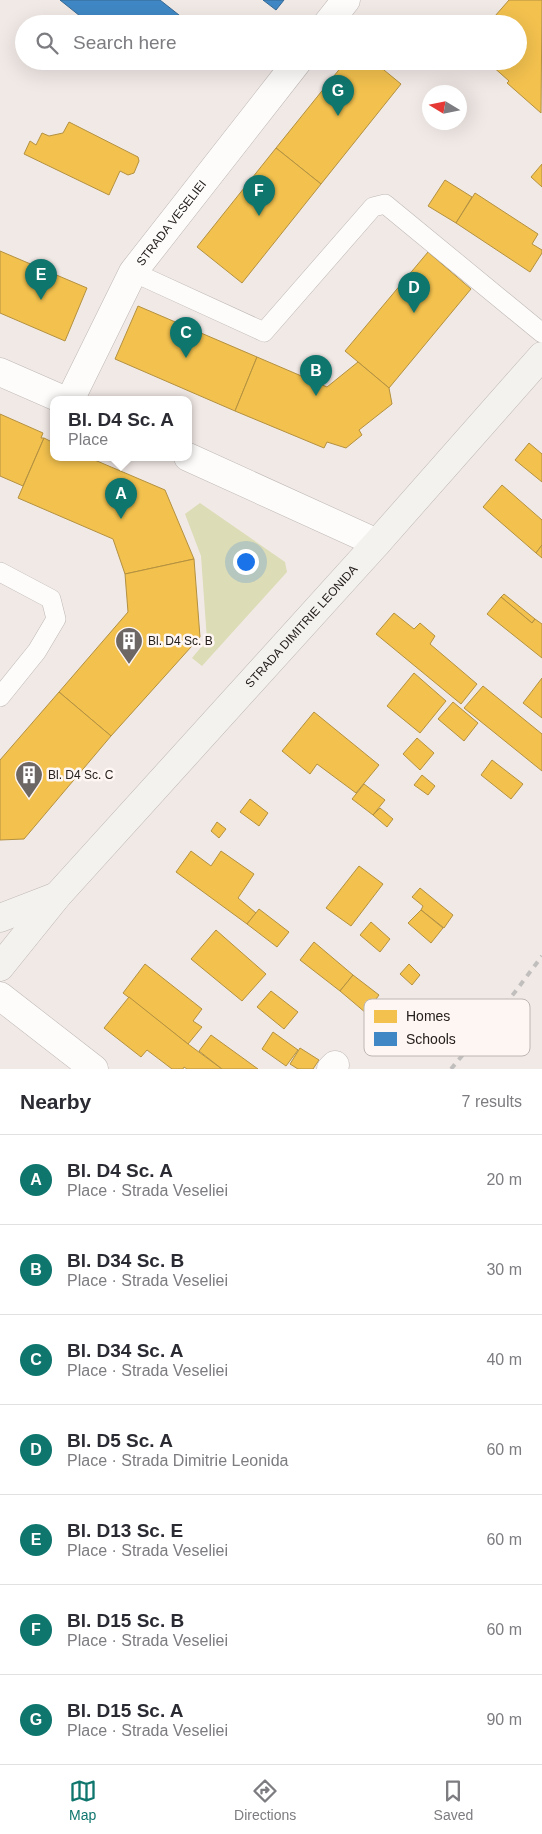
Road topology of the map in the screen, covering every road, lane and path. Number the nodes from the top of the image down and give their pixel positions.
1 (346, 0) edge
2 (334, 15) edge
3 (291, 70) edge
4 (133, 272) junction
5 (542, 333) edge
6 (542, 356) edge
7 (0, 372) edge
8 (55, 396) edge
9 (72, 396) edge
10 (192, 459) edge
11 (377, 543) junction
12 (0, 572) edge
13 (0, 697) edge
14 (58, 895) junction
15 (0, 918) edge
16 (0, 967) edge
17 (0, 996) edge
18 (94, 1069) edge

1 - 2 street
3 - 4 street, STRADA VESELIEI
4 - 5 lane
4 - 9 street, STRADA VESELIEI
6 - 11 main road, STRADA DIMITRIE LEONIDA
7 - 8 street
10 - 11 street
11 - 14 main road, STRADA DIMITRIE LEONIDA
12 - 13 lane
14 - 15 main road, STRADA DIMITRIE LEONIDA
14 - 16 main road, STRADA DIMITRIE LEONIDA
17 - 18 street

